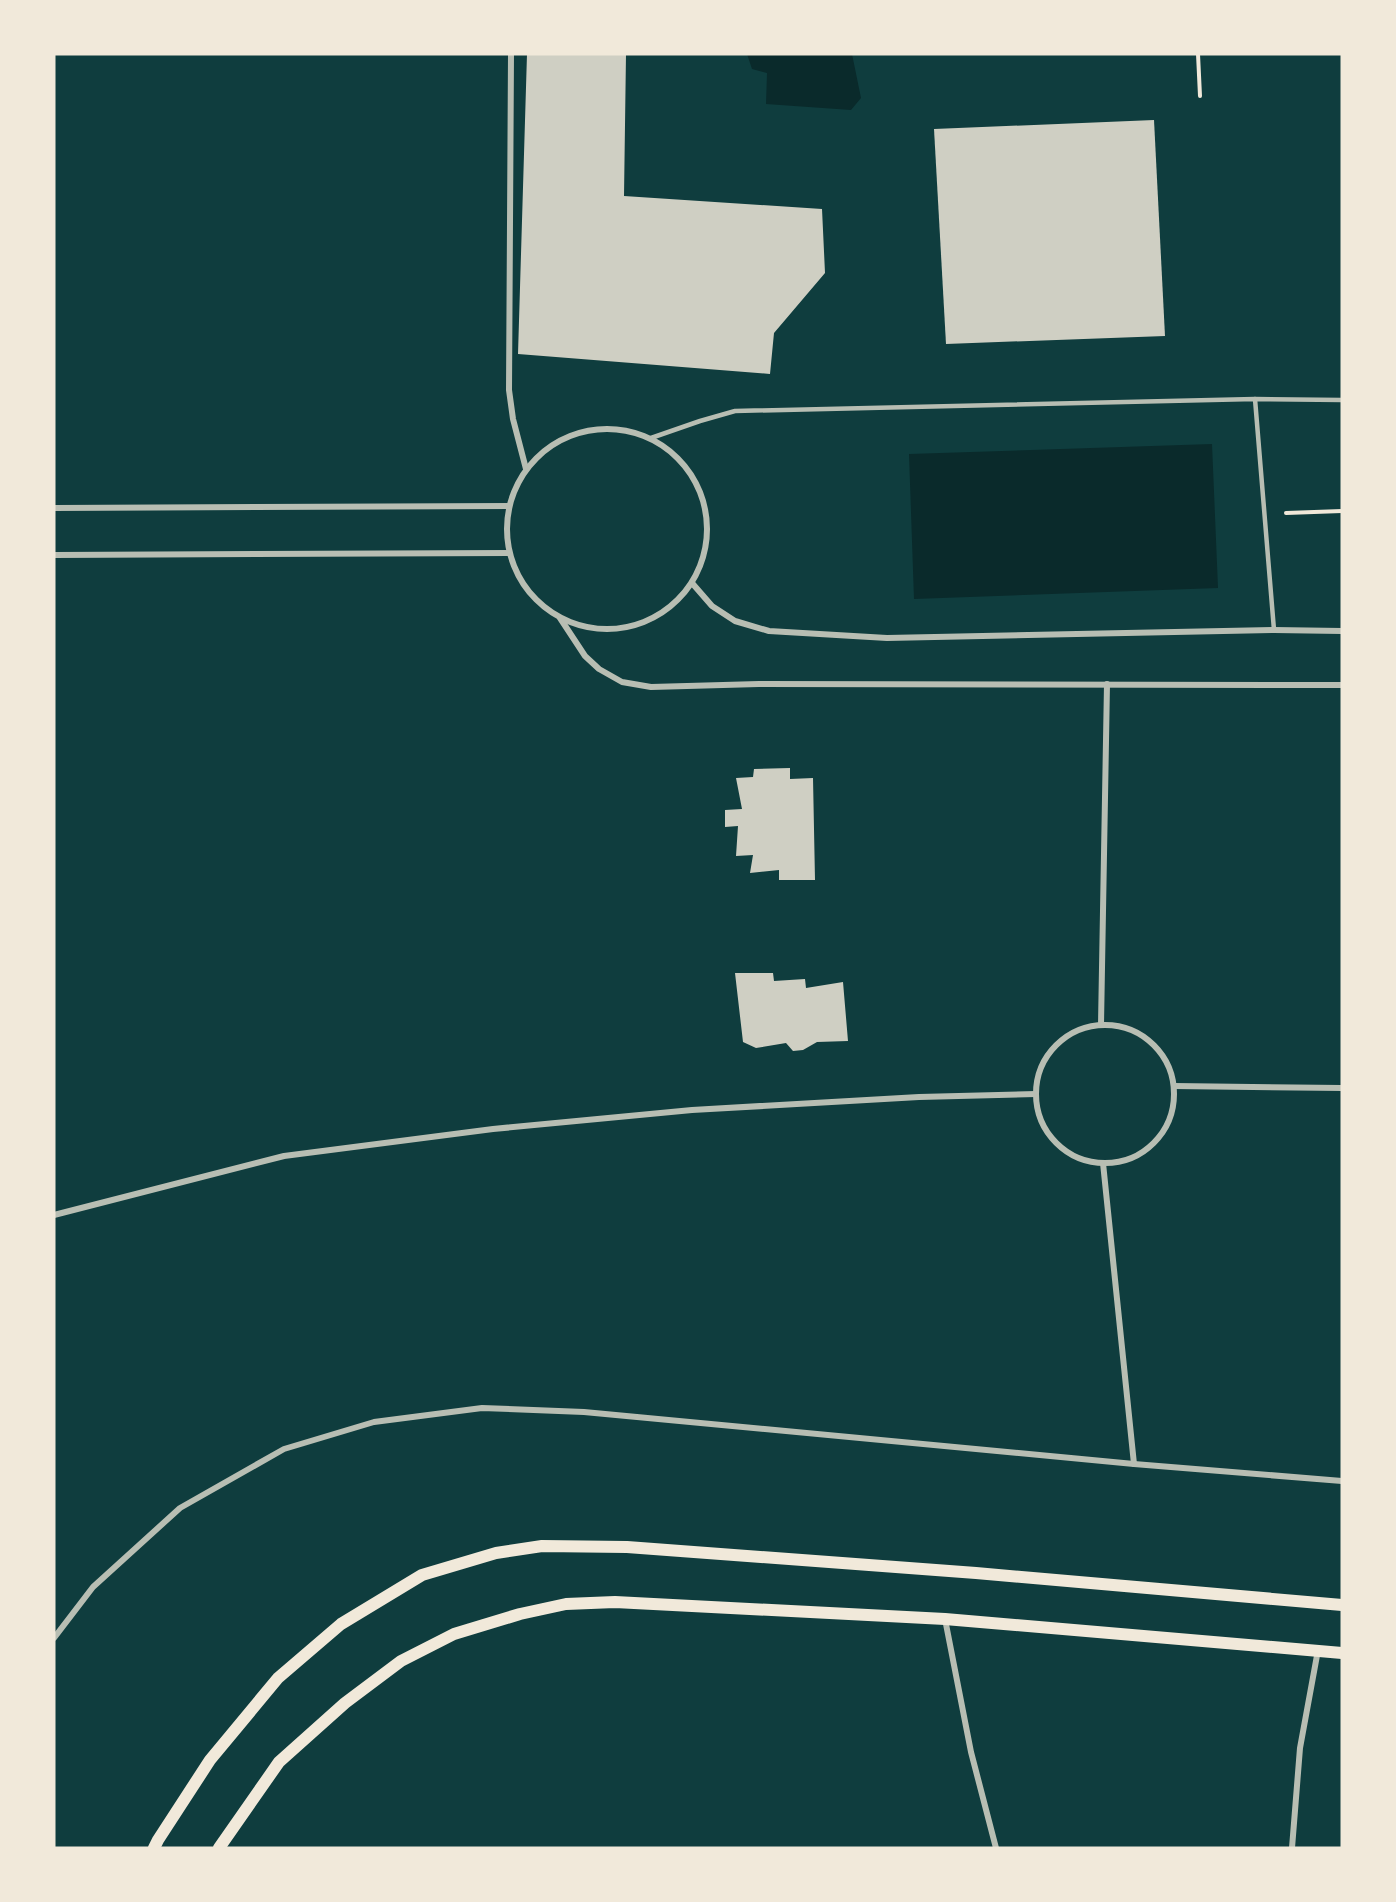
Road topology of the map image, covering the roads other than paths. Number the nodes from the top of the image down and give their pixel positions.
1 (512, 54) edge
2 (1255, 399) junction
3 (1342, 400) edge
4 (651, 438) junction
5 (526, 469) junction
6 (509, 506) junction
7 (54, 508) edge
8 (509, 552) junction
9 (54, 555) edge
10 (692, 583) junction
11 (560, 618) junction
12 (1274, 630) junction
13 (1342, 631) edge
14 (1107, 684) junction
15 (1342, 685) edge
16 (1101, 1024) junction
17 (1174, 1086) junction
18 (1342, 1088) edge
19 (1036, 1094) junction
20 (1103, 1163) junction
21 (54, 1215) edge
22 (1134, 1464) junction
23 (1342, 1481) edge
24 (1342, 1605) edge
25 (945, 1619) junction
26 (54, 1638) edge
27 (1318, 1650) junction
28 (1342, 1653) edge
29 (154, 1848) edge
30 (219, 1848) edge
31 (996, 1848) edge
32 (1292, 1848) edge

1 - 5 street
2 - 3 lane
2 - 4 lane
2 - 12 lane
4 - 5 street
4 - 10 street
5 - 6 street
6 - 7 street
6 - 8 street
8 - 9 street
8 - 11 street
10 - 11 street
10 - 12 street
11 - 14 street
12 - 13 street
14 - 15 street
14 - 16 street
16 - 17 street
16 - 19 street
17 - 18 street
17 - 20 street
19 - 20 street
19 - 21 street
20 - 22 street
22 - 23 street
22 - 26 street
24 - 29 main road
25 - 27 main road
25 - 30 main road
25 - 31 street
27 - 28 main road
27 - 32 street

